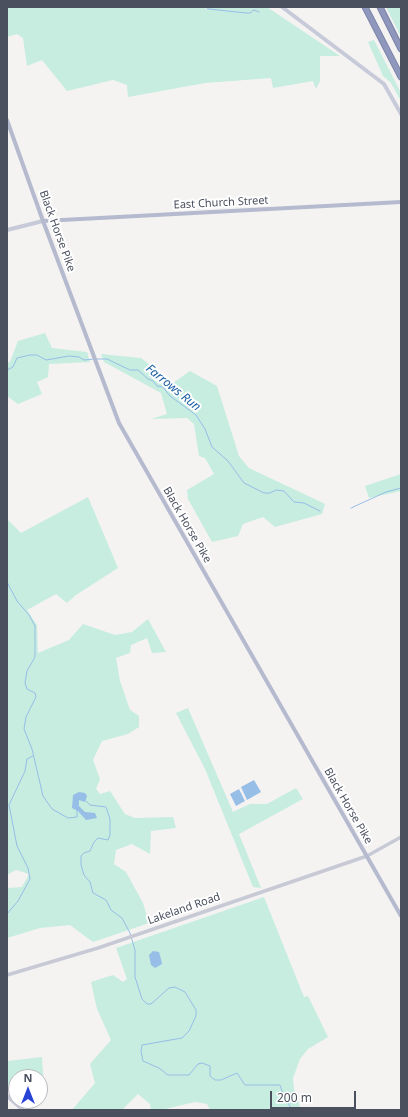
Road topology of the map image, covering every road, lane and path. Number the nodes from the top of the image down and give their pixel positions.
1 (282, 7) edge
2 (365, 7) edge
3 (380, 7) edge
4 (401, 48) edge
5 (401, 77) edge
6 (401, 114) edge
7 (7, 120) edge
8 (401, 202) edge
9 (43, 221) junction
10 (7, 230) edge
11 (401, 837) edge
12 (367, 856) junction
13 (401, 916) edge
14 (7, 975) edge
15 (7, 1096) edge
16 (23, 1110) edge

1 - 6 main road
2 - 5 highway
3 - 4 highway
7 - 9 main road, Black Horse Pike
8 - 9 main road, East Church Street
9 - 10 main road
9 - 12 main road, Black Horse Pike
11 - 12 street, Lakeland Road
12 - 13 main road, Black Horse Pike
12 - 14 street, Lakeland Road
15 - 16 main road

